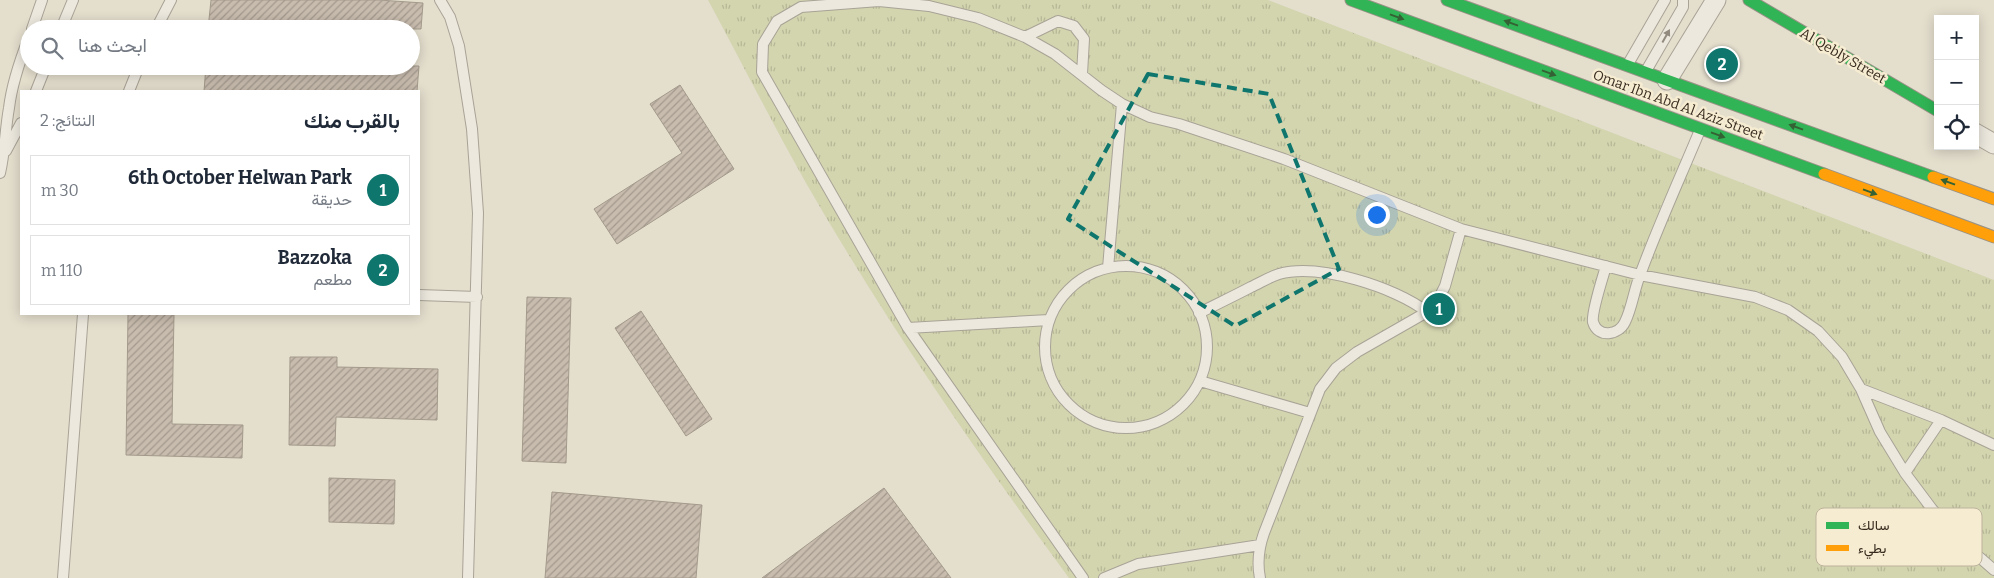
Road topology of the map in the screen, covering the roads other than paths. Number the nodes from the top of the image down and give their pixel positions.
1 (42, 0) edge
2 (73, 0) edge
3 (171, 0) edge
4 (440, 0) edge
5 (1351, 0) edge
6 (1447, 0) edge
7 (1665, 0) edge
8 (1683, 0) edge
9 (1716, 0) edge
10 (1749, 0) edge
11 (35, 20) edge
12 (65, 20) edge
13 (161, 20) edge
14 (1025, 37) junction
15 (20, 64) edge
16 (1626, 65) junction
17 (1646, 72) junction
18 (1082, 74) junction
19 (42, 75) edge
20 (135, 75) edge
21 (1667, 80) junction
22 (36, 90) edge
23 (129, 90) edge
24 (1122, 104) junction
25 (4, 107) edge
26 (1934, 109) edge
27 (20, 125) edge
28 (1700, 129) junction
29 (1979, 135) edge
30 (1994, 144) edge
31 (5, 154) junction
32 (0, 173) edge
33 (1994, 199) edge
34 (1461, 229) junction
35 (1994, 237) edge
36 (1606, 266) junction
37 (1108, 268) junction
38 (1640, 275) junction
39 (420, 295) edge
40 (477, 297) junction
41 (1427, 312) junction
42 (1199, 313) junction
43 (83, 315) edge
44 (1049, 320) junction
45 (908, 328) junction
46 (1200, 381) junction
47 (1861, 389) junction
48 (1310, 413) junction
49 (1941, 420) junction
50 (1994, 445) edge
51 (1905, 473) junction
52 (1931, 508) edge
53 (1260, 545) junction
54 (1982, 560) edge
55 (1994, 570) edge
56 (63, 578) edge
57 (468, 578) edge
58 (1083, 578) edge
59 (1104, 578) edge
60 (1260, 578) edge

1 - 11 lane
2 - 12 lane
3 - 13 lane
4 - 40 lane
5 -> 28 main road, Omar Ibn Abd Al Aziz Street
16 -> 6 main road, Omar Ibn Abd Al Aziz Street
7 - 16 lane
17 -> 8 lane
9 - 21 street
10 - 26 main road, Al Qebly Street
14 - 18 lane
14 - 18 lane
14 - 45 lane
15 - 25 lane
16 - 17 main road, Omar Ibn Abd Al Aziz Street
17 - 21 main road, Omar Ibn Abd Al Aziz Street
18 - 24 lane
19 - 22 lane
20 - 23 lane
33 -> 21 main road, Omar Ibn Abd Al Aziz Street
24 - 34 lane
24 - 37 lane
25 - 31 lane
27 - 31 lane
28 -> 35 main road, Omar Ibn Abd Al Aziz Street
28 - 38 lane
29 - 30 street
31 - 32 lane
34 - 36 lane
34 - 41 lane
36 - 38 lane
36 - 38 lane
37 - 42 lane
37 - 44 lane
38 - 47 lane
39 - 40 lane
40 - 57 lane
41 - 42 lane
41 - 48 lane
42 - 46 lane
43 - 56 lane
44 - 45 lane
44 - 46 lane
45 - 58 lane
46 - 48 lane
47 - 49 lane
47 - 51 lane
48 - 53 lane
49 - 50 lane
49 - 51 lane
51 - 52 lane
53 - 59 lane
53 - 60 lane
54 - 55 lane

